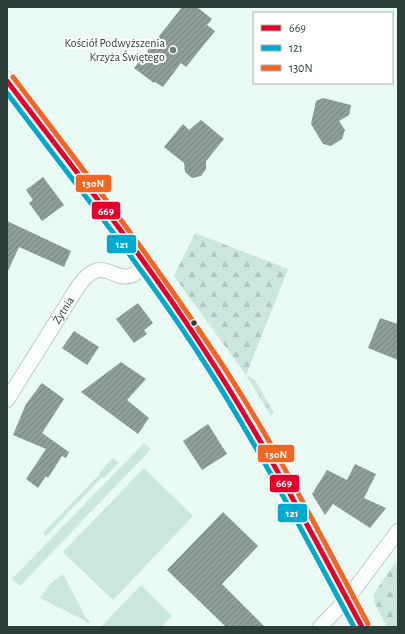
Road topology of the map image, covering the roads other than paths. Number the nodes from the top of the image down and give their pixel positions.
1 (7, 81) edge
2 (145, 265) junction
3 (7, 400) edge
4 (398, 531) edge
5 (347, 599) junction
6 (320, 627) edge
7 (362, 627) edge

1 - 2 street
2 - 3 street, Żytnia
2 - 5 street
4 - 5 street
5 - 6 street
5 - 7 street

